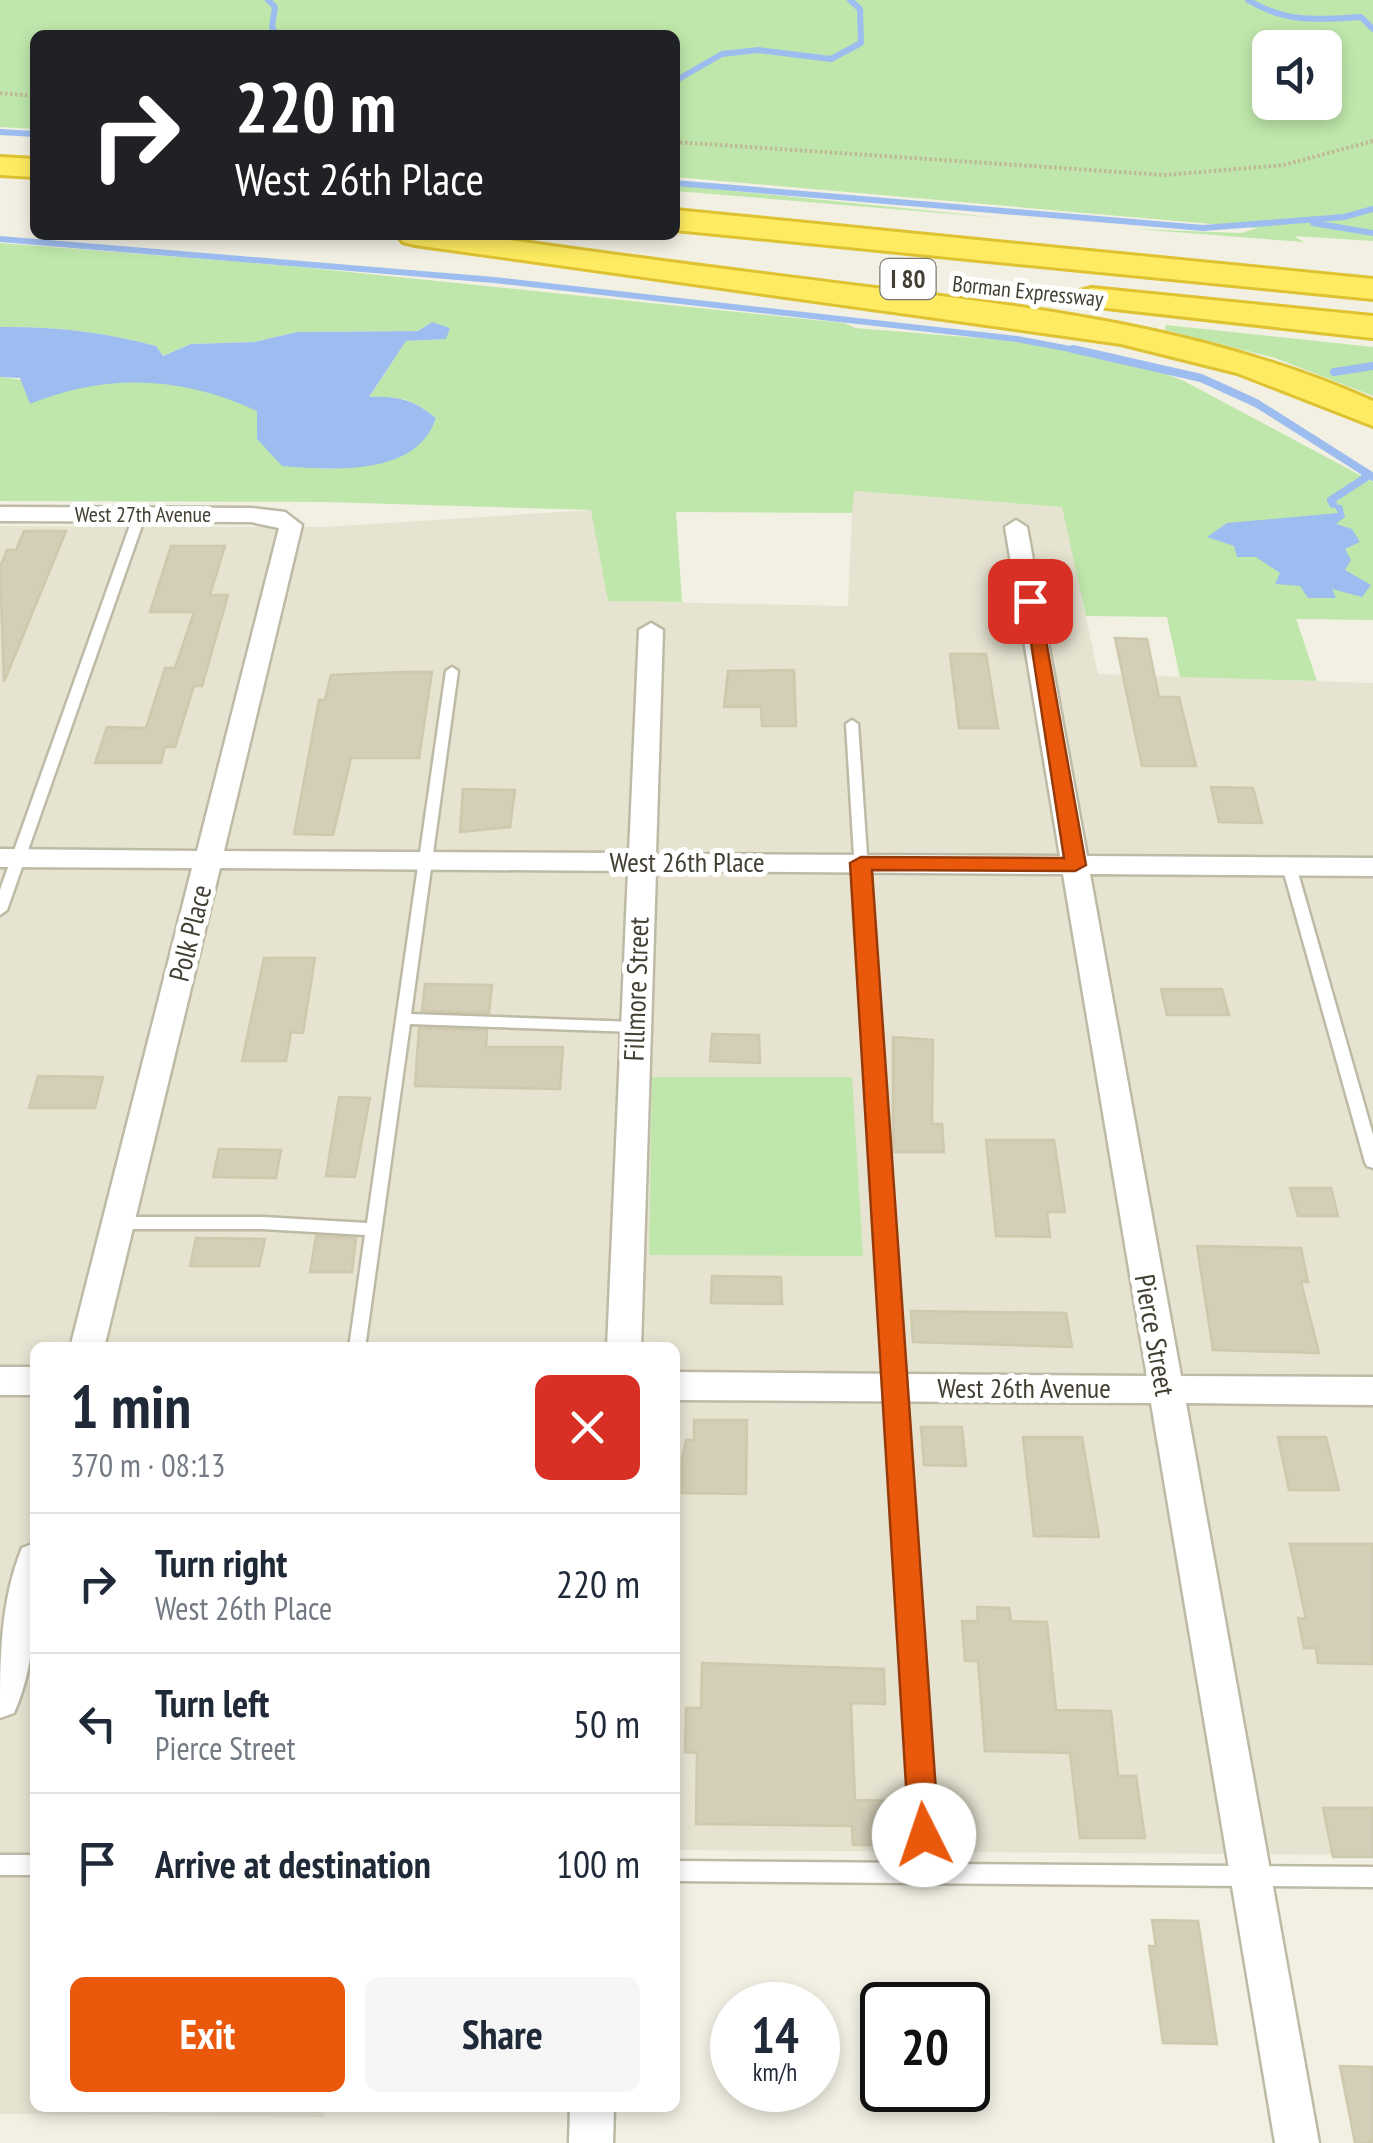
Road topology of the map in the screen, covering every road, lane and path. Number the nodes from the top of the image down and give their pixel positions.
1 (0, 93) edge
2 (30, 96) edge
3 (1373, 140) edge
4 (680, 142) edge
5 (0, 166) edge
6 (30, 168) edge
7 (680, 202) edge
8 (680, 220) edge
9 (443, 240) edge
10 (494, 240) edge
11 (1373, 263) edge
12 (1373, 289) edge
13 (1373, 326) edge
14 (1373, 415) edge
15 (0, 514) edge
16 (140, 514) junction
17 (286, 520) joint
18 (1016, 527) dead end
19 (652, 630) dead end
20 (452, 671) dead end
21 (852, 724) dead end
22 (9, 858) edge
23 (208, 859) junction
24 (426, 860) junction
25 (641, 862) junction
26 (861, 863) junction
27 (1075, 865) junction
28 (1289, 866) junction
29 (1373, 867) edge
30 (0, 910) edge
31 (404, 1019) junction
32 (635, 1027) junction
33 (1373, 1162) edge
34 (118, 1223) junction
35 (374, 1229) junction
36 (88, 1342) edge
37 (359, 1342) edge
38 (624, 1342) edge
39 (0, 1381) edge
40 (30, 1381) edge
41 (680, 1386) edge
42 (895, 1388) junction
43 (1165, 1390) junction
44 (1373, 1391) edge
45 (30, 1579) edge
46 (0, 1701) edge
47 (0, 1865) edge
48 (30, 1865) edge
49 (680, 1871) edge
50 (926, 1873) junction
51 (1249, 1876) junction
52 (1373, 1878) edge
53 (592, 2112) edge
54 (591, 2143) edge
55 (1296, 2143) edge

1 - 2 path
3 - 4 path
5 - 6 highway
7 - 11 highway
8 - 12 highway, Borman Expressway / I 80
9 - 14 highway
10 - 13 highway, Borman Expressway / I 80
15 - 16 street, West 27th Avenue
16 - 17 street, West 27th Avenue
16 - 22 lane
17 - 23 street, Polk Place
18 - 27 street, Pierce Street
19 - 25 street, Fillmore Street
20 - 24 lane
21 - 26 lane
22 - 23 street, West 26th Place
22 - 30 lane
23 - 24 street, West 26th Place
23 - 34 street, Polk Place
24 - 25 street, West 26th Place
24 - 31 lane
25 - 26 street, West 26th Place
25 - 32 street, Fillmore Street
26 - 27 street, West 26th Place
26 - 42 lane
27 - 28 street, West 26th Place
27 - 43 street, Pierce Street
28 - 29 street, West 26th Place
28 - 33 lane
31 - 32 lane
31 - 35 lane
32 - 38 street, Fillmore Street
34 - 35 lane
34 - 36 street, Polk Place
35 - 37 lane
39 - 40 street
41 - 42 street, West 26th Avenue
42 - 43 street, West 26th Avenue
42 - 50 lane
43 - 44 street, West 26th Avenue
43 - 51 street, Pierce Street
45 - 46 street
47 - 48 lane
49 - 50 lane
50 - 51 lane
51 - 52 lane
51 - 55 street, Pierce Street
53 - 54 street

